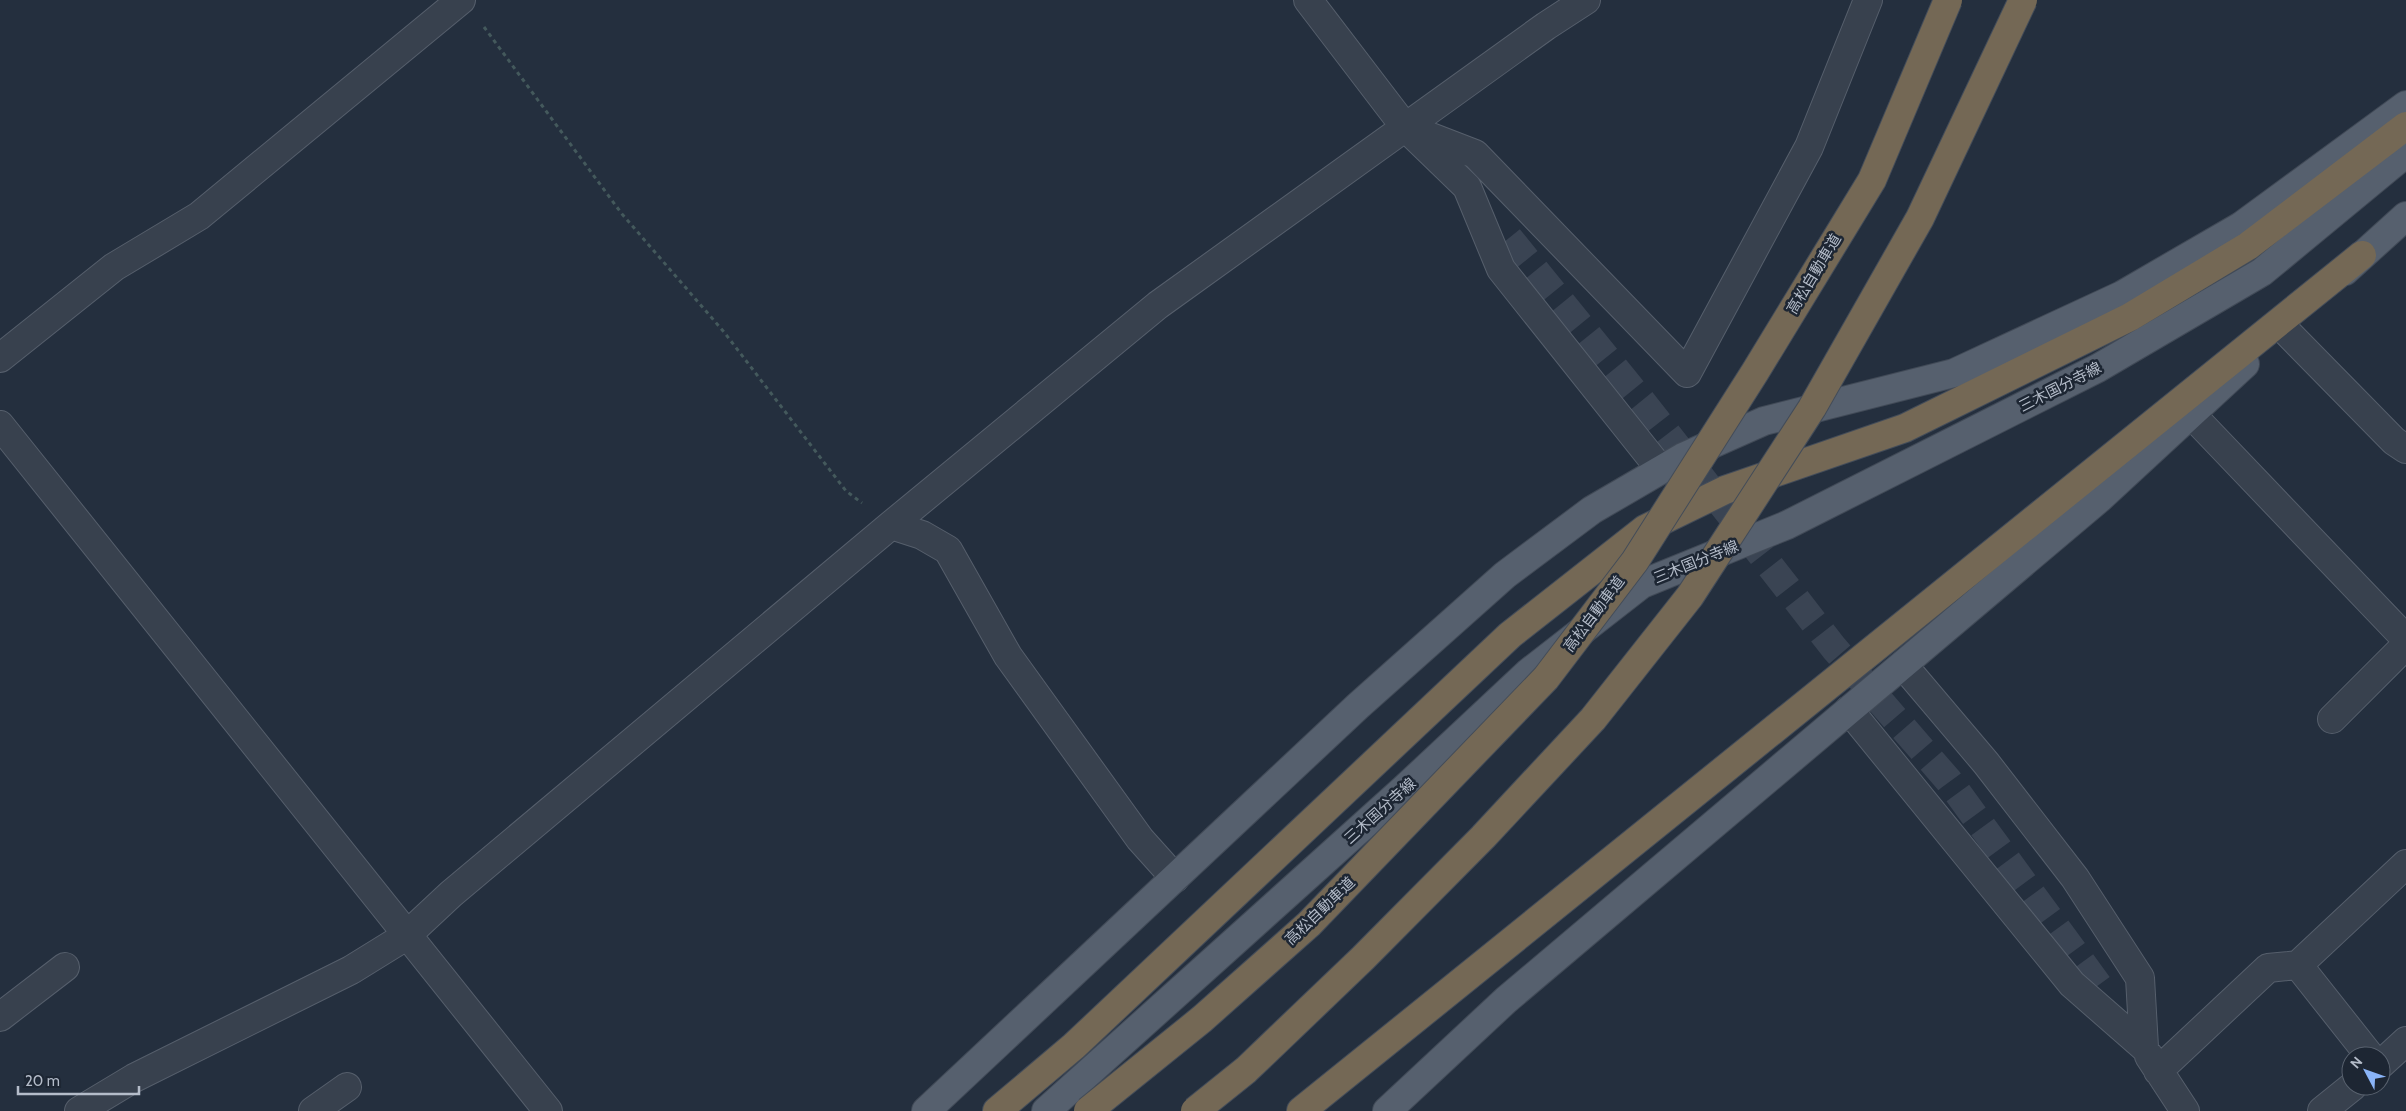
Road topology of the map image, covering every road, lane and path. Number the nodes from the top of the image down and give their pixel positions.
1 (461, 0) edge
2 (1308, 0) edge
3 (1586, 0) edge
4 (1868, 0) edge
5 (1948, 0) edge
6 (2023, 0) edge
7 (481, 23) dead end
8 (2406, 105) edge
9 (2406, 126) edge
10 (1405, 127) junction
11 (2406, 153) edge
12 (1467, 186) junction
13 (2406, 216) edge
14 (1508, 238) tunnel mouth
15 (2362, 255) junction
16 (2283, 328) junction
17 (0, 358) edge
18 (2191, 414) junction
19 (0, 425) edge
20 (2406, 449) edge
21 (1661, 470) junction
22 (891, 525) junction
23 (2406, 639) edge
24 (2406, 645) edge
25 (1903, 665) junction
26 (1849, 710) junction
27 (2332, 719) dead end
28 (2406, 864) edge
29 (1175, 878) junction
30 (406, 936) junction
31 (2298, 964) junction
32 (65, 966) dead end
33 (2099, 986) tunnel mouth
34 (0, 1017) edge
35 (2406, 1041) edge
36 (2362, 1046) edge
37 (2144, 1047) junction
38 (2391, 1055) edge
39 (2158, 1071) junction
40 (347, 1087) dead end
41 (2341, 1096) edge
42 (79, 1111) edge
43 (313, 1111) edge
44 (548, 1111) edge
45 (926, 1111) edge
46 (997, 1111) edge
47 (1046, 1111) edge
48 (1088, 1111) edge
49 (1195, 1111) edge
50 (1301, 1111) edge
51 (1387, 1111) edge
52 (2185, 1111) edge
53 (2322, 1111) edge

1 - 17 street
2 - 10 street
3 - 10 street
4 - 10 street
5 - 48 highway, 高松自動車道, bridge
6 - 49 highway, bridge
7 - 22 path
8 - 21 main road
9 - 46 highway
10 - 12 street
10 - 22 street
11 - 47 main road, 三木国分寺線
12 - 14 street
12 - 21 street
13 - 15 main road
15 - 16 main road
15 - 50 highway
16 - 18 main road
16 - 20 street
18 - 23 street
18 - 25 main road
19 - 30 street
21 - 29 main road
22 - 29 street
22 - 30 street
24 - 27 street
25 - 26 main road
25 - 37 street
26 - 37 street
26 - 51 main road
28 - 31 street
29 - 45 main road
30 - 42 street
30 - 44 street
31 - 36 street
31 - 39 street
32 - 34 street
33 - 37 street
35 - 38 street
37 - 39 street
39 - 52 street
40 - 43 street
41 - 53 street

